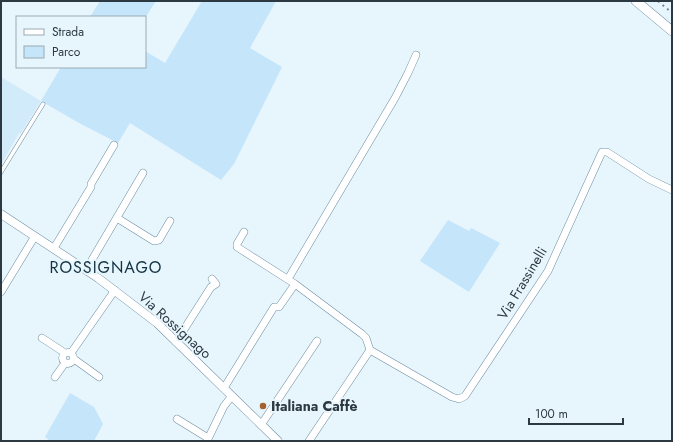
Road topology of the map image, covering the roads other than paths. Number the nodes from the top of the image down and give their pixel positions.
1 (636, 1) edge
2 (672, 31) edge
3 (416, 55) dead end
4 (43, 104) dead end
5 (114, 144) dead end
6 (1, 172) edge
7 (143, 173) dead end
8 (672, 190) edge
9 (1, 214) edge
10 (117, 218) junction
11 (170, 221) dead end
12 (244, 232) dead end
13 (34, 236) junction
14 (54, 248) junction
15 (86, 270) junction
16 (212, 278) dead end
17 (288, 279) junction
18 (295, 284) junction
19 (115, 290) junction
20 (1, 292) edge
21 (42, 338) dead end
22 (317, 341) dead end
23 (176, 342) junction
24 (370, 350) junction
25 (70, 355) junction
26 (55, 377) dead end
27 (99, 377) dead end
28 (224, 388) junction
29 (232, 396) junction
30 (177, 418) dead end
31 (261, 425) junction
32 (208, 440) edge
33 (278, 441) edge
34 (309, 441) edge

1 - 2 main road
3 - 17 street
4 - 6 lane
5 - 14 street
7 - 10 street
8 - 24 street, Via Frassinelli
9 - 13 street, Via Rossignago
10 - 11 street
10 - 15 street
12 - 17 street
13 - 14 street, Via Rossignago
13 - 20 street
14 - 15 street, Via Rossignago
15 - 19 street, Via Rossignago
16 - 23 street
17 - 18 street
18 - 24 street
18 - 28 street
19 - 23 street, Via Rossignago
19 - 25 street
21 - 25 street
22 - 31 street
23 - 28 street, Via Rossignago
24 - 34 street
25 - 26 street
25 - 27 street
28 - 29 street, Via Rossignago
29 - 31 street, Via Rossignago
29 - 32 street
30 - 32 street
31 - 33 street, Via Rossignago

